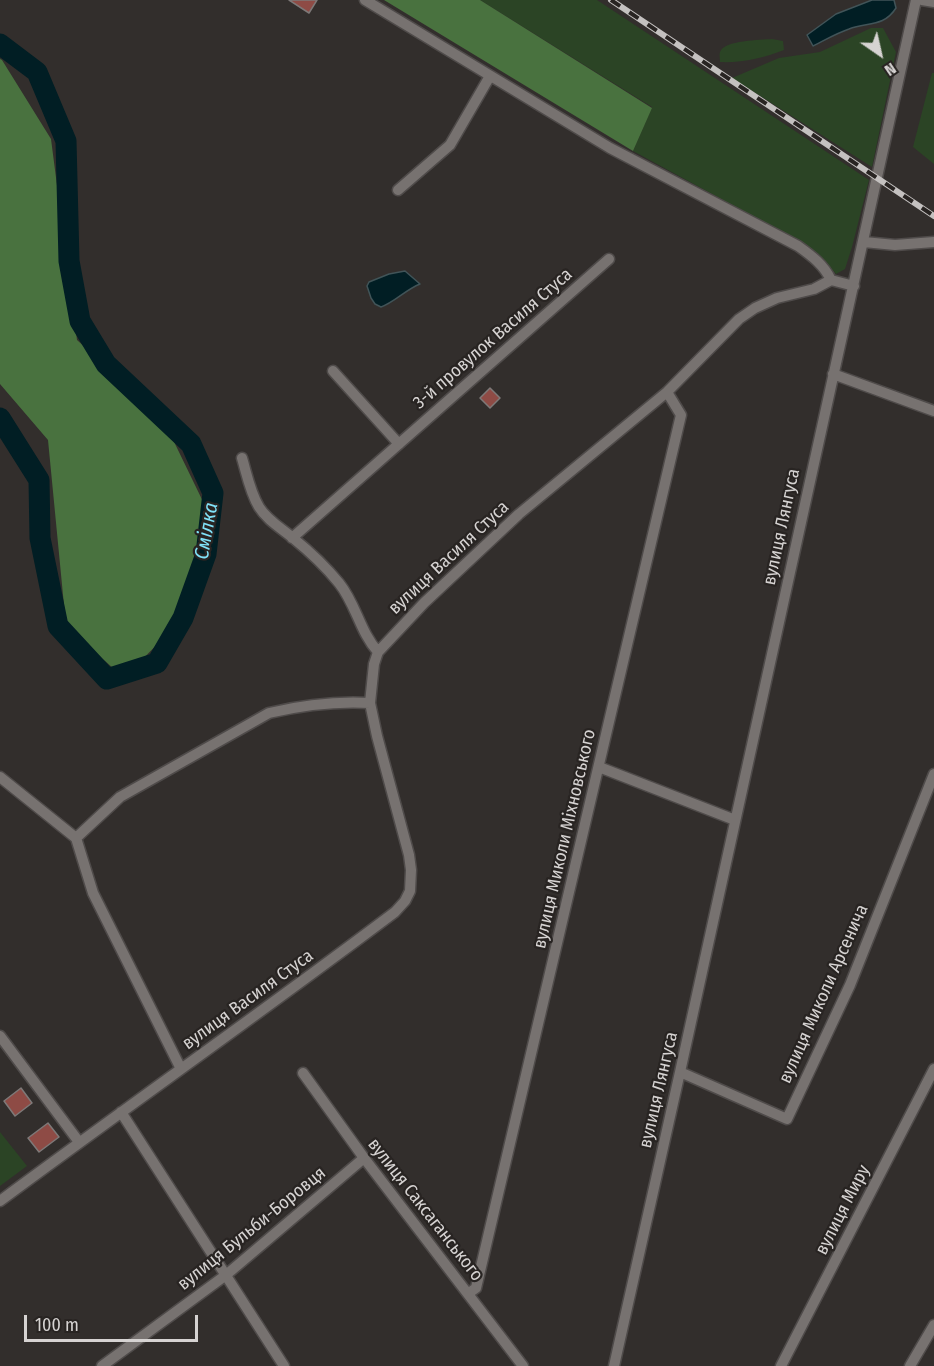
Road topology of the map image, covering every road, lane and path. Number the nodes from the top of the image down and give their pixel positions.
1 (365, 0) edge
2 (916, 0) edge
3 (922, 0) edge
4 (934, 2) edge
5 (490, 76) junction
6 (398, 190) dead end
7 (864, 242) junction
8 (934, 242) edge
9 (609, 259) dead end
10 (831, 280) junction
11 (854, 286) junction
12 (333, 371) dead end
13 (833, 374) junction
14 (667, 392) junction
15 (934, 411) edge
16 (399, 444) junction
17 (242, 458) dead end
18 (292, 538) junction
19 (378, 652) junction
20 (370, 703) junction
21 (599, 766) junction
22 (934, 774) edge
23 (0, 777) edge
24 (735, 820) junction
25 (76, 838) junction
26 (0, 1036) edge
27 (181, 1069) junction
28 (934, 1069) edge
29 (680, 1072) junction
30 (303, 1073) dead end
31 (121, 1112) junction
32 (79, 1142) junction
33 (364, 1158) junction
34 (0, 1201) edge
35 (226, 1275) junction
36 (468, 1293) junction
37 (934, 1325) edge
38 (105, 1365) edge
39 (284, 1366) edge
40 (523, 1366) edge
41 (614, 1366) edge
42 (781, 1366) edge
43 (910, 1366) edge

1 - 5 street
2 - 7 street, вулиця Лянгуса
3 - 4 street
5 - 6 street
5 - 10 street
7 - 8 street
7 - 11 street, вулиця Лянгуса
9 - 16 street, 3-й провулок Василя Стуса
10 - 11 street
10 - 14 street, вулиця Василя Стуса
11 - 13 street, вулиця Лянгуса
12 - 16 street
13 - 15 street
13 - 24 street, вулиця Лянгуса
14 - 19 street, вулиця Василя Стуса
14 - 21 street, вулиця Миколи Міхновського
16 - 18 street, 3-й провулок Василя Стуса
17 - 18 street
18 - 19 street
19 - 20 street, вулиця Василя Стуса
20 - 25 street
20 - 27 street, вулиця Василя Стуса
21 - 24 street
21 - 36 street, вулиця Миколи Міхновського
22 - 29 street, вулиця Миколи Арсенича
23 - 25 street
24 - 29 street, вулиця Лянгуса
25 - 27 street
26 - 32 street
27 - 31 street, вулиця Василя Стуса
28 - 42 street, вулиця Миру
29 - 41 street, вулиця Лянгуса
30 - 33 street, вулиця Саксаганського
31 - 32 street, вулиця Василя Стуса
31 - 35 street
32 - 34 street, вулиця Василя Стуса
33 - 35 street, вулиця Бульби-Боровця
33 - 36 street, вулиця Саксаганського
35 - 38 street, вулиця Бульби-Боровця
35 - 39 street
36 - 40 street, вулиця Саксаганського
37 - 43 street

